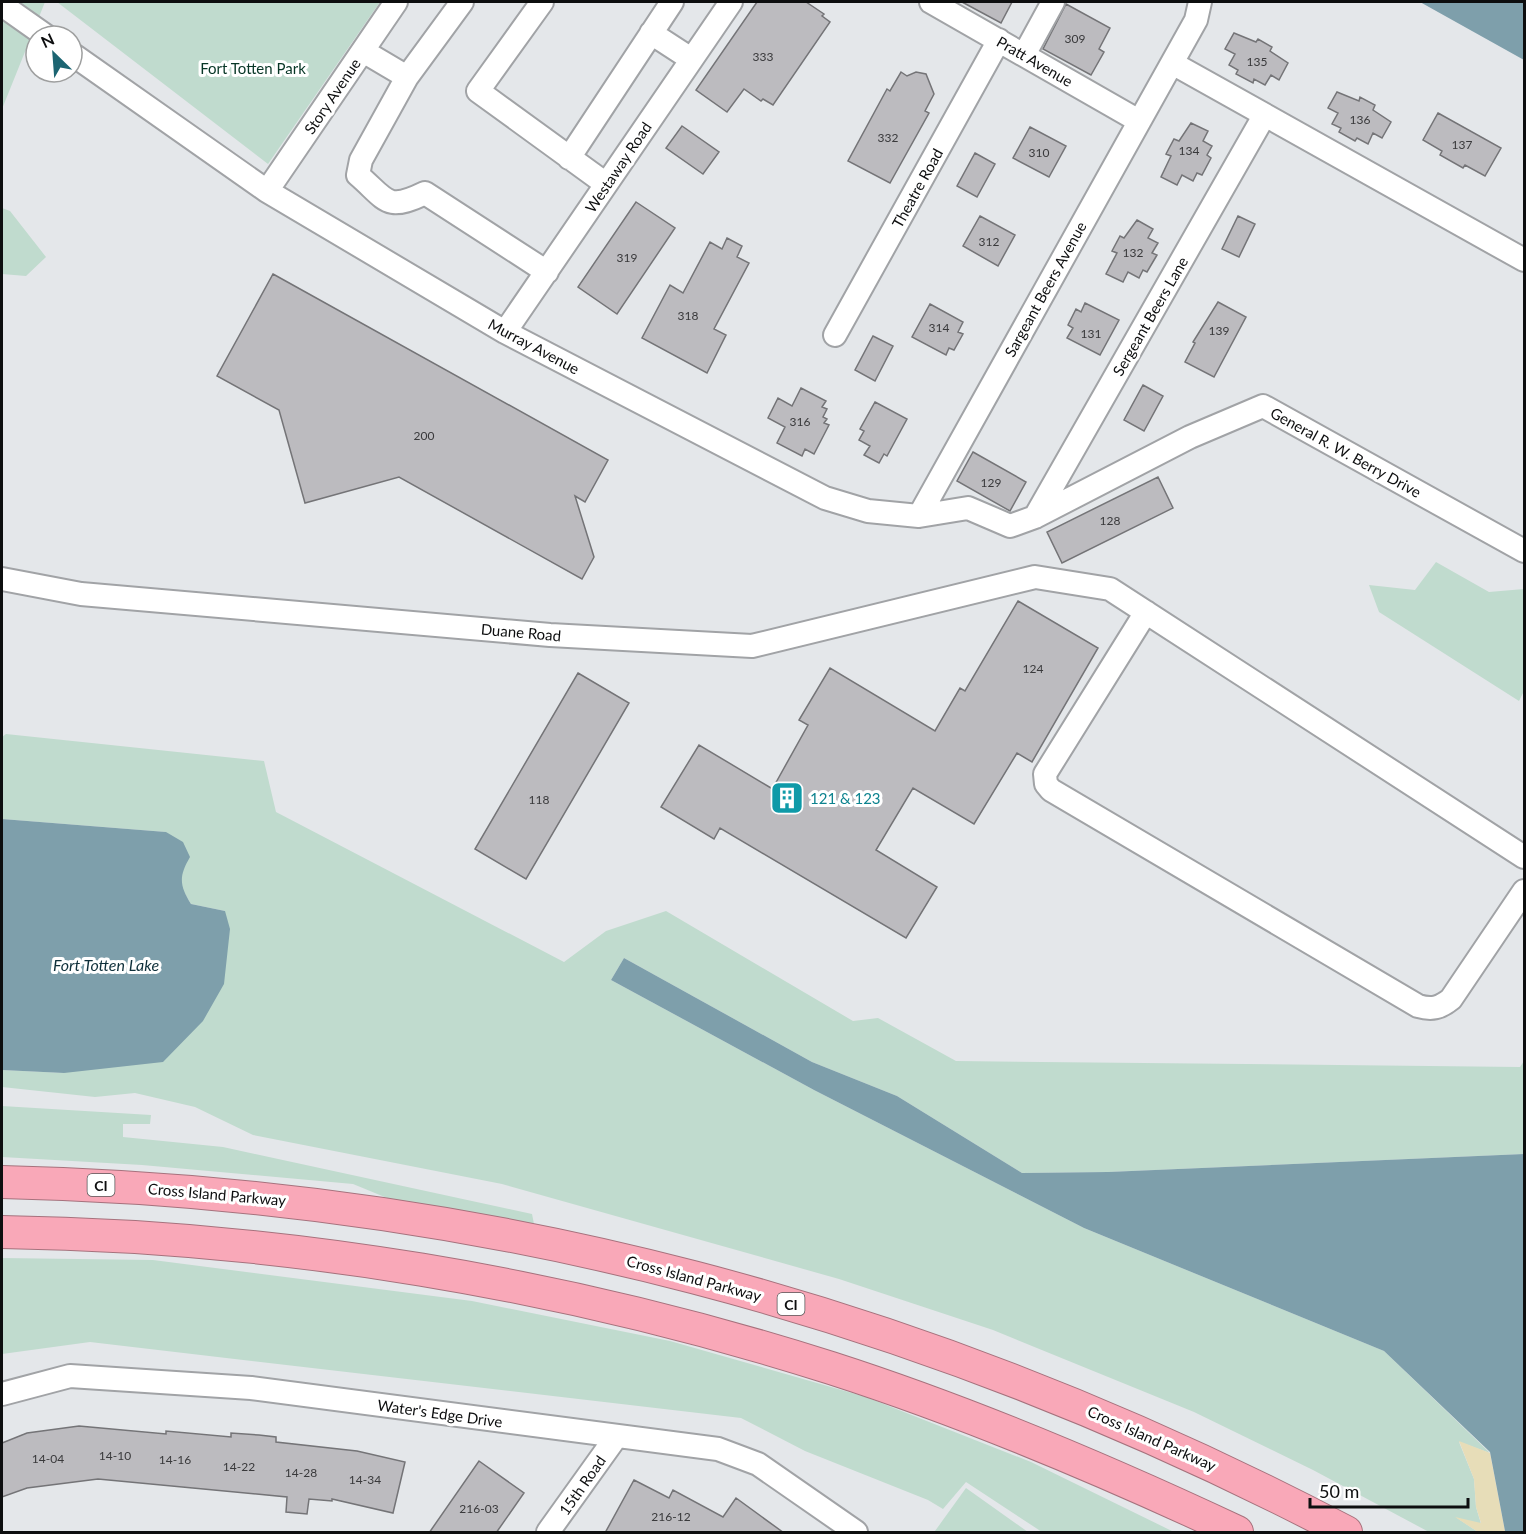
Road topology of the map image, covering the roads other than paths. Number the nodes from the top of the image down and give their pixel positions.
1 (396, 2) edge
2 (462, 2) edge
3 (542, 2) edge
4 (672, 2) edge
5 (731, 2) edge
6 (931, 2) edge
7 (1053, 2) edge
8 (1200, 2) edge
9 (2, 5) edge
10 (957, 8) edge
11 (29, 24) edge
12 (651, 33) junction
13 (999, 40) junction
14 (363, 51) junction
15 (1024, 55) junction
16 (691, 59) junction
17 (84, 62) edge
18 (1172, 63) junction
19 (407, 77) junction
20 (1264, 116) junction
21 (1139, 121) junction
22 (569, 158) junction
23 (606, 184) junction
24 (267, 191) junction
25 (1524, 260) edge
26 (546, 272) junction
27 (505, 332) junction
28 (835, 335) dead end
29 (919, 516) junction
30 (1035, 517) junction
31 (1524, 551) edge
32 (2, 579) edge
33 (1146, 612) junction
34 (1524, 857) edge
35 (1524, 891) edge
36 (2, 1182) edge
37 (2, 1232) edge
38 (69, 1235) junction
39 (2, 1242) edge
40 (2, 1394) edge
41 (616, 1437) junction
42 (548, 1533) edge
43 (856, 1533) edge
44 (1237, 1533) edge
45 (1346, 1533) edge

1 - 14 street, Story Avenue
2 - 19 street
3 - 22 street
4 - 12 street
5 - 16 street, Westaway Road
6 - 10 street, Pratt Avenue
7 - 15 street
8 - 18 street, Sargeant Beers Avenue
9 - 11 street
10 - 13 street, Pratt Avenue
12 - 16 street
12 - 22 street
13 - 15 street, Pratt Avenue
13 - 28 street, Theatre Road
14 - 19 street
14 - 24 street, Story Avenue
15 - 21 street, Pratt Avenue
16 - 23 street, Westaway Road
17 - 24 street, Murray Avenue
18 - 20 street
18 - 21 street, Sargeant Beers Avenue
19 - 26 street
20 - 25 street
20 - 30 street, Sergeant Beers Lane
21 - 29 street, Sargeant Beers Avenue
22 - 23 street
23 - 26 street, Westaway Road
24 - 27 street, Murray Avenue
26 - 27 street, Westaway Road
27 - 29 street, Murray Avenue
29 - 30 street, Murray Avenue
30 - 31 street, General R. W. Berry Drive
32 - 33 street, Duane Road
33 - 34 street
33 - 35 street
36 - 45 highway, Cross Island Parkway / CI
37 - 38 highway
38 - 39 highway
38 - 44 highway
40 - 41 street, Water's Edge Drive
41 - 42 street, 15th Road
41 - 43 street, Water's Edge Drive

